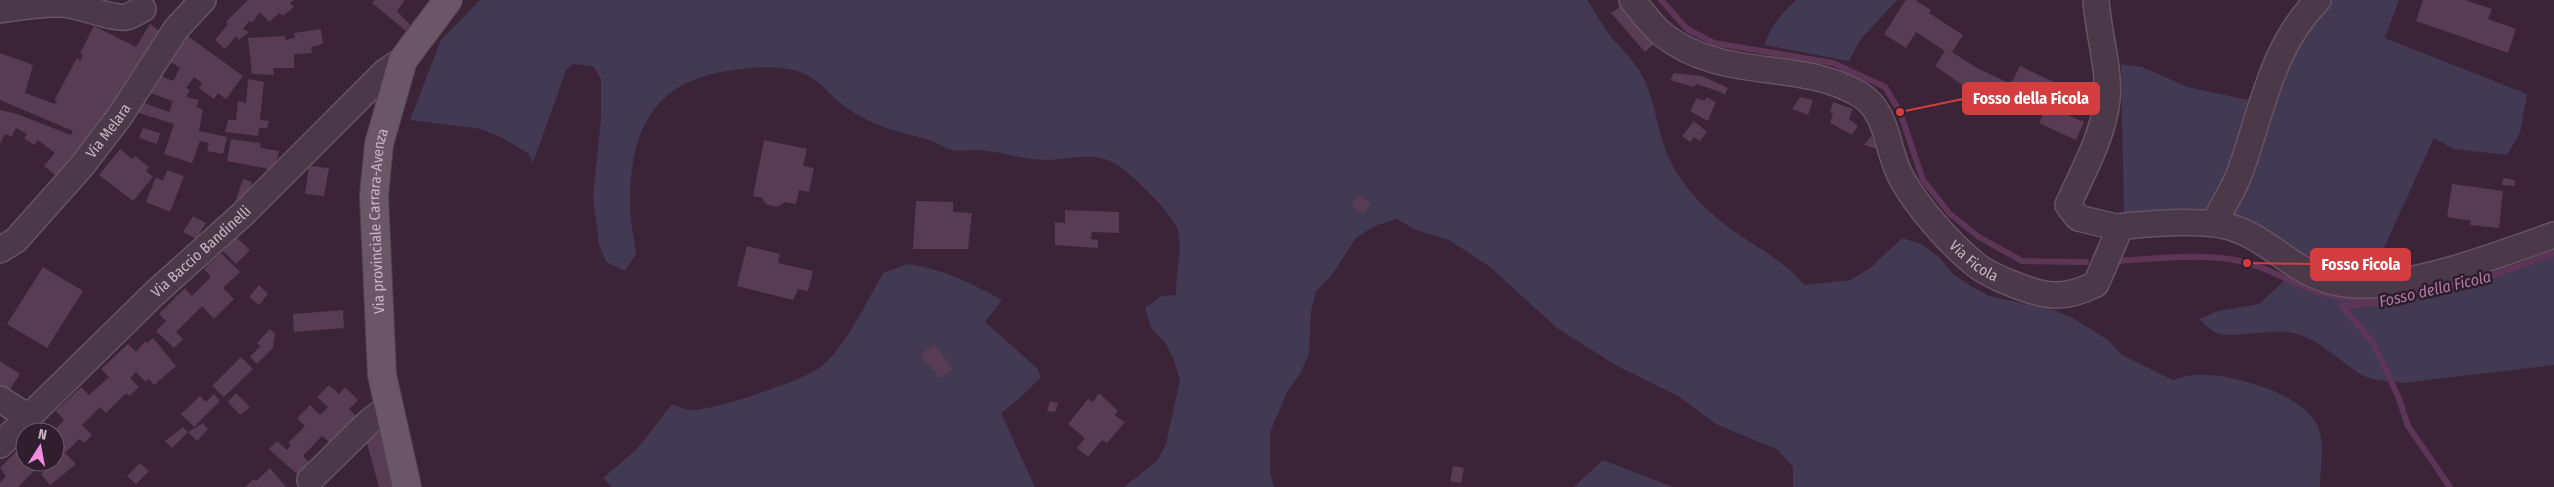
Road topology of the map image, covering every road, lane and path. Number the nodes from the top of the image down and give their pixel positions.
1 (203, 0) edge
2 (448, 0) edge
3 (1632, 0) edge
4 (2096, 0) edge
5 (2318, 0) edge
6 (82, 4) edge
7 (138, 4) edge
8 (0, 10) edge
9 (176, 29) junction
10 (403, 60) junction
11 (2215, 223) junction
12 (2117, 231) junction
13 (2554, 235) edge
14 (0, 250) edge
15 (0, 399) edge
16 (389, 407) junction
17 (28, 417) junction
18 (0, 445) edge
19 (310, 480) dead end
20 (407, 487) edge

1 - 9 street, Via Melara
2 - 10 main road, Via provinciale Carrara-Avenza
3 - 12 street, Via Ficola
4 - 12 street
5 - 11 street
6 - 7 street
6 - 8 street
7 - 9 street
9 - 14 street, Via Melara
10 - 16 main road, Via provinciale Carrara-Avenza
10 - 17 street, Via Baccio Bandinelli
11 - 12 street
11 - 13 street
15 - 17 street
16 - 19 street
16 - 20 main road, Via provinciale Carrara-Avenza
17 - 18 street, Via Baccio Bandinelli

